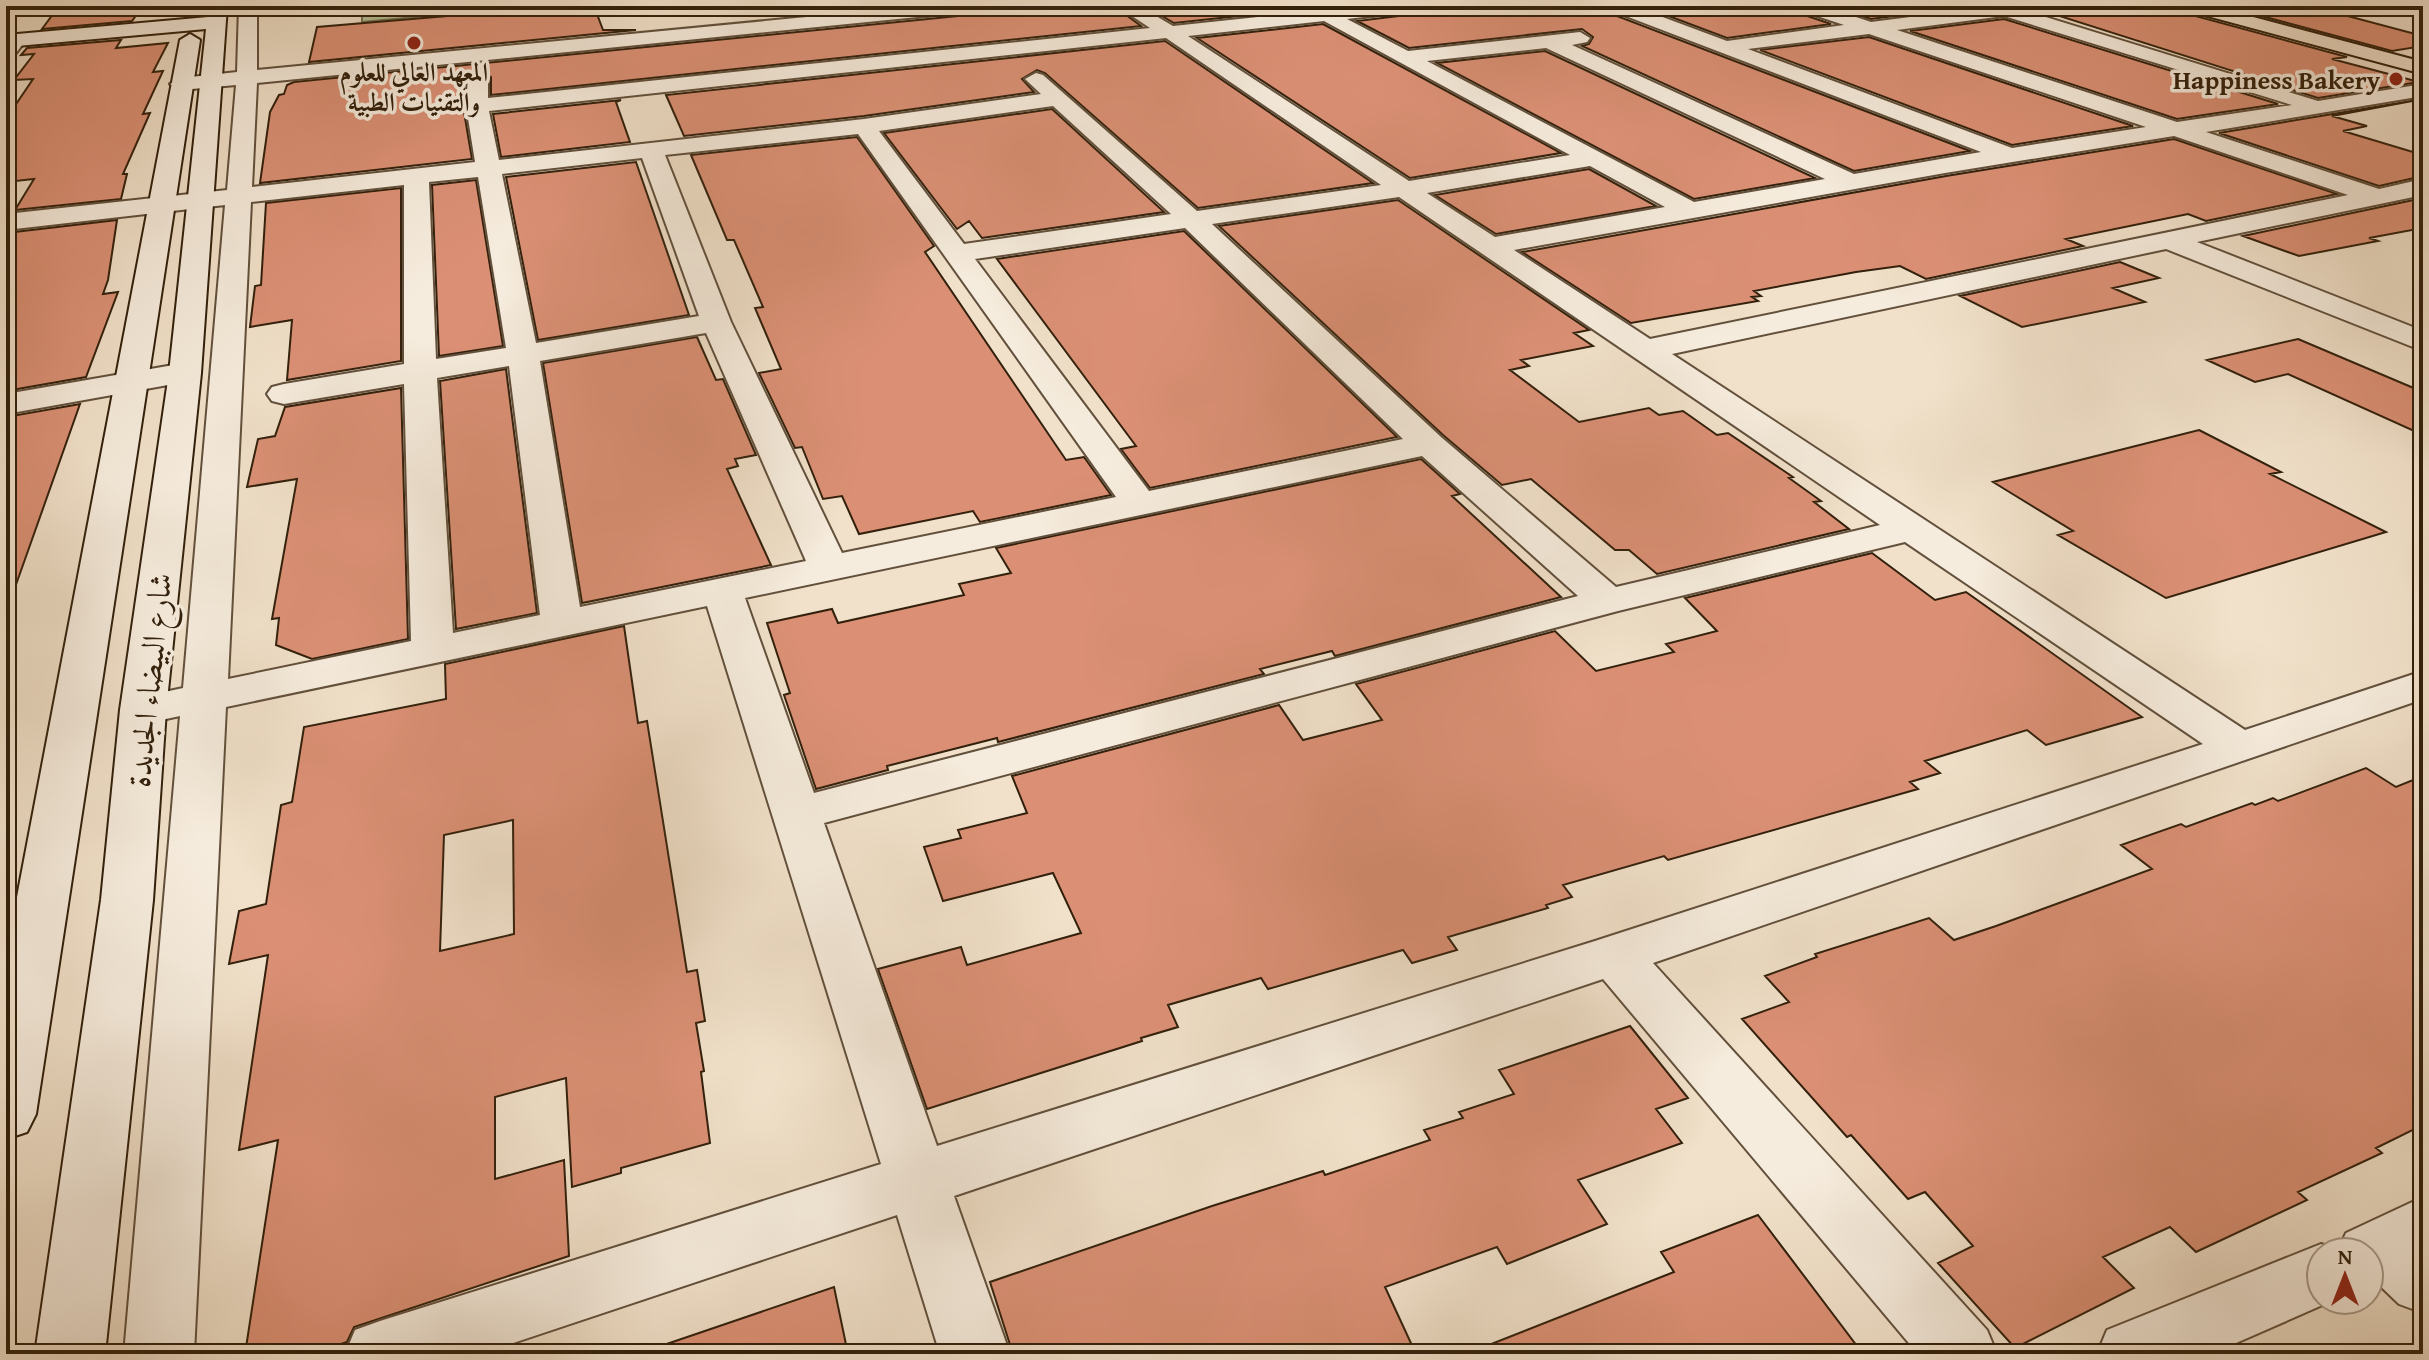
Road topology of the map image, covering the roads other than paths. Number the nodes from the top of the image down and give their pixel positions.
1 (772, 6) edge
2 (978, 6) edge
3 (1126, 6) edge
4 (1415, 6) edge
5 (1616, 6) edge
6 (1805, 6) edge
7 (2044, 6) edge
8 (2191, 6) edge
9 (2221, 6) edge
10 (2404, 6) edge
11 (955, 7) edge
12 (1998, 9) edge
13 (2423, 10) edge
14 (214, 13) edge
15 (1326, 15) junction
16 (784, 25) junction
17 (1669, 27) junction
18 (1871, 28) junction
19 (1171, 33) junction
20 (1624, 33) dead end
21 (1594, 36) dead end
22 (1550, 42) junction
23 (9, 45) edge
24 (1727, 46) junction
25 (1009, 51) junction
26 (479, 55) junction
27 (1408, 57) junction
28 (2423, 60) edge
29 (2423, 68) edge
30 (234, 76) junction
31 (2423, 90) edge
32 (1055, 99) junction
33 (477, 106) junction
34 (2324, 108) junction
35 (864, 126) junction
36 (2176, 128) junction
37 (651, 149) junction
38 (2009, 155) junction
39 (1590, 159) junction
40 (490, 168) junction
41 (416, 177) junction
42 (1850, 181) junction
43 (2423, 187) edge
44 (1403, 189) junction
45 (2378, 197) junction
46 (200, 199) junction
47 (1692, 211) junction
48 (2423, 212) edge
49 (1191, 219) junction
50 (6, 222) edge
51 (2167, 240) junction
52 (1490, 246) junction
53 (958, 253) junction
54 (716, 322) junction
55 (2423, 342) edge
56 (1644, 350) junction
57 (523, 355) junction
58 (420, 372) junction
59 (185, 373) junction
60 (129, 383) junction
61 (284, 394) dead end
62 (6, 404) edge
63 (1429, 444) junction
64 (1140, 504) junction
65 (1911, 529) junction
66 (829, 568) junction
67 (722, 590) junction
68 (1608, 601) junction
69 (562, 624) junction
70 (433, 650) junction
71 (2415, 693) edge
72 (205, 698) junction
73 (143, 710) junction
74 (2240, 748) junction
75 (794, 815) junction
76 (1614, 955) junction
77 (6, 1114) edge
78 (919, 1181) junction
79 (2305, 1281) edge
80 (70, 1354) edge
81 (159, 1354) edge
82 (380, 1354) edge
83 (975, 1354) edge
84 (1962, 1354) edge
85 (2132, 1354) edge

1 - 16 street
2 - 11 street
3 - 19 street
4 - 15 street
5 - 17 street
6 - 18 street
7 - 12 street
8 - 29 main road
9 - 28 main road
10 - 13 street
11 - 16 street
12 - 18 street
12 - 34 street
14 - 23 street
14 - 30 street, شارع البيضاء الجديدة
15 - 19 street
15 - 27 street
16 - 26 street
17 - 20 street
17 - 24 street
18 - 24 street
18 - 36 street
19 - 25 street
19 - 44 street
21 - 22 street
22 - 27 street
22 - 42 street
24 - 38 street
25 - 32 street
25 - 33 street
26 - 30 street
26 - 33 street
27 - 39 street
30 - 46 street, شارع البيضاء الجديدة
31 - 34 street
32 - 35 street
32 - 49 street
33 - 40 street
34 - 36 street
35 - 37 street
35 - 53 street
36 - 38 street
36 - 45 street
37 - 40 street
37 - 54 street
38 - 42 street
39 - 44 street
39 - 47 street
40 - 41 street
40 - 57 street
41 - 46 street
41 - 58 street
42 - 47 street
43 - 45 street
44 - 49 street
44 - 52 street
45 - 48 street
45 - 51 street
46 - 50 street
46 - 59 street, شارع البيضاء الجديدة
46 - 60 street, شارع البيضاء الجديدة
46 - 72 street
47 - 52 street
49 - 53 street
49 - 63 street
51 - 55 street
51 - 56 street
52 - 56 street
53 - 64 street
54 - 57 street
54 - 66 street
56 - 65 street
57 - 58 street
57 - 69 street
58 - 61 street
58 - 70 street
59 - 60 street
59 - 73 street, شارع البيضاء الجديدة
60 - 62 street
60 - 77 street, شارع البيضاء الجديدة
63 - 64 street
63 - 68 street
64 - 66 street
65 - 68 street
65 - 74 street
66 - 67 street
67 - 69 street
67 - 75 street
68 - 75 street
69 - 70 street
70 - 72 street
71 - 74 street
72 - 73 street
72 - 81 street
73 - 80 street, شارع البيضاء الجديدة
74 - 76 street
75 - 78 street
76 - 78 street
76 - 84 street
78 - 82 street
78 - 83 street
79 - 85 street

